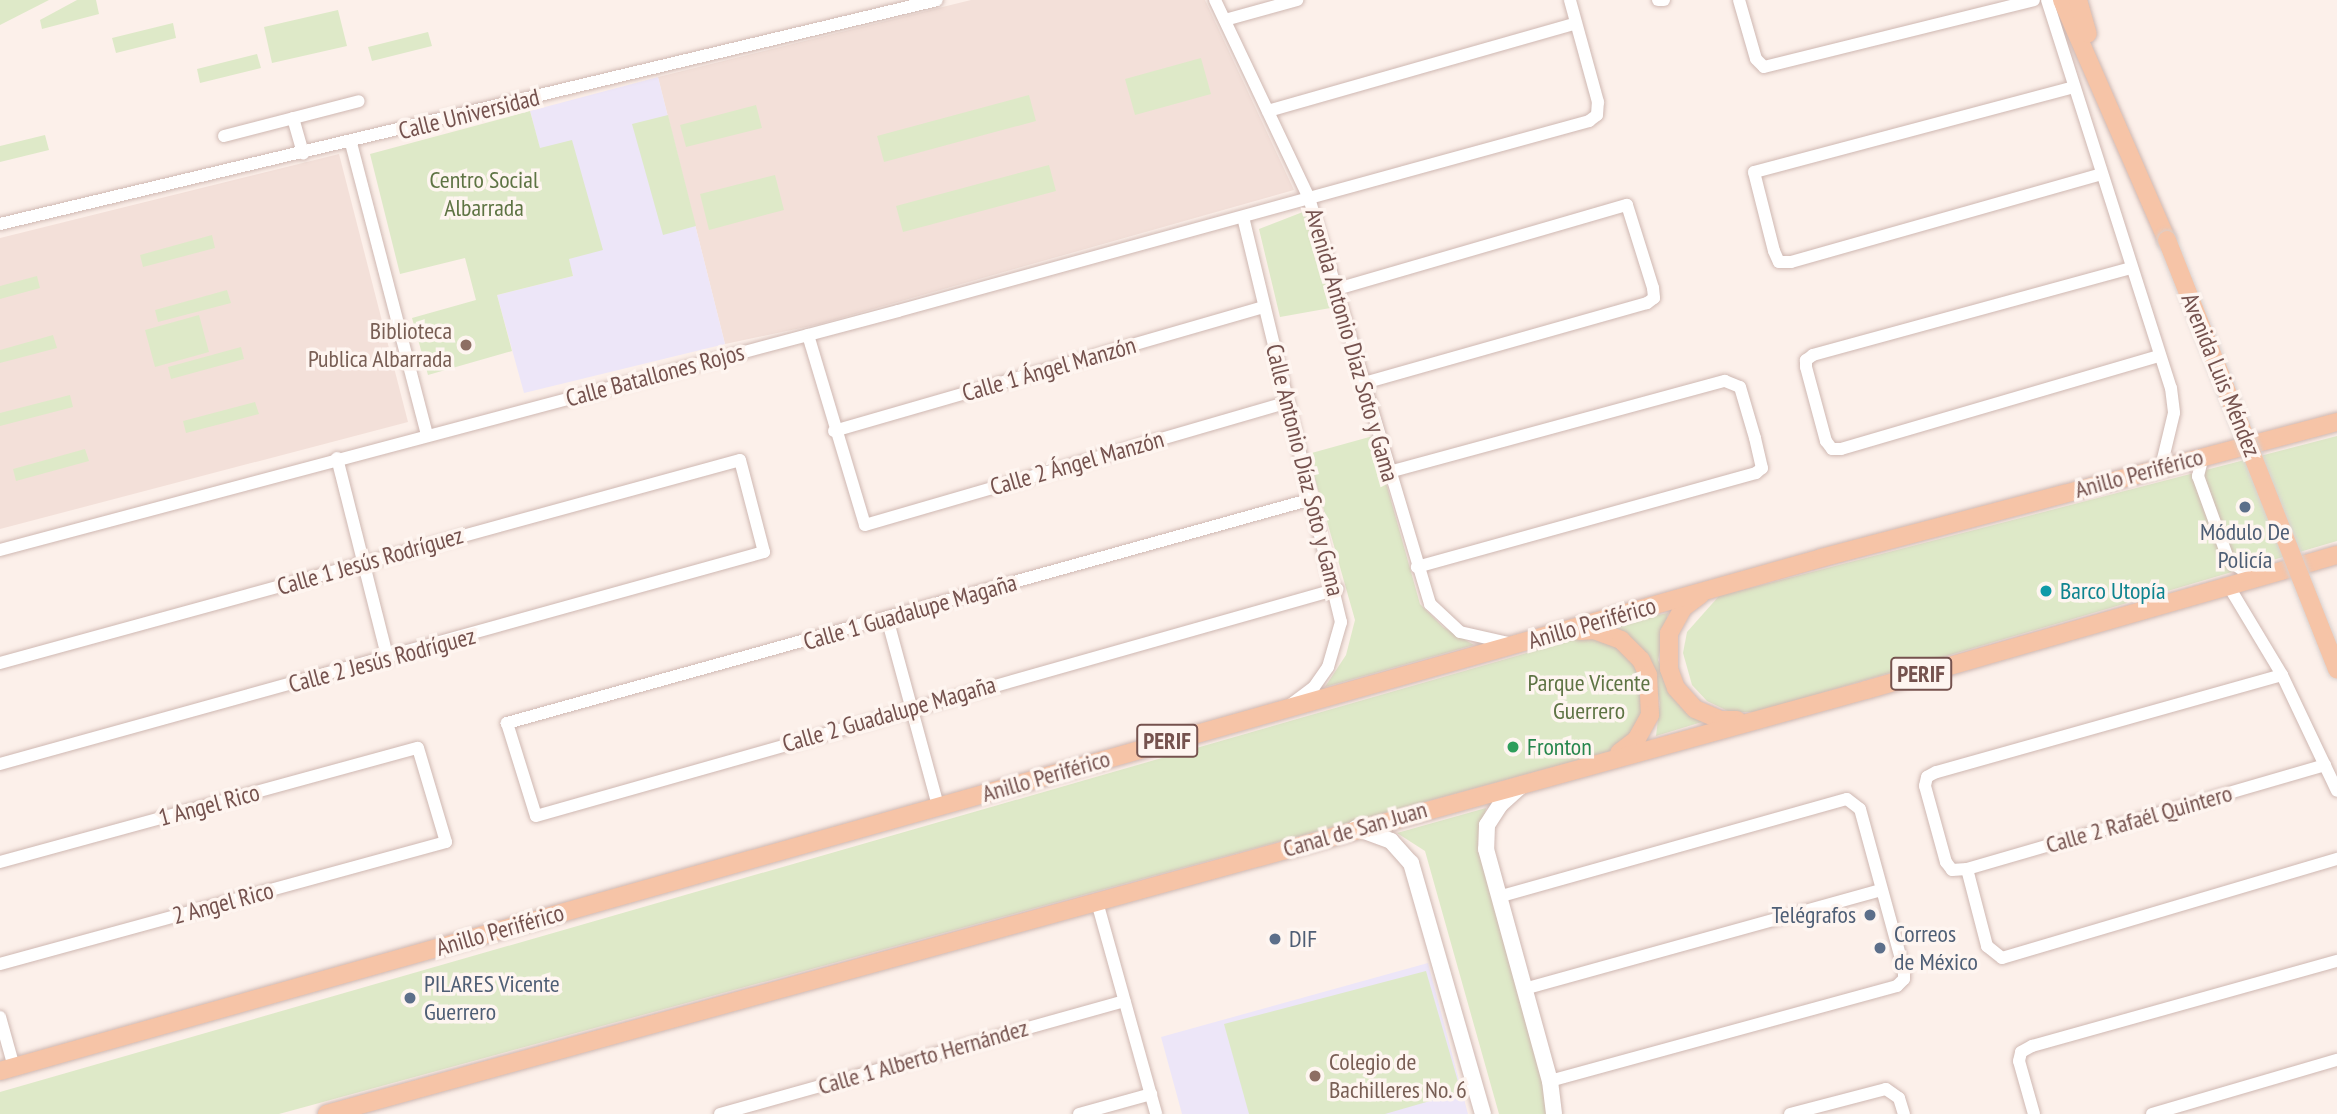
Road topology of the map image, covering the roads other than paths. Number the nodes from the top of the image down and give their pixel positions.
1 (937, 0) edge
2 (1215, 0) edge
3 (1297, 0) edge
4 (1570, 0) edge
5 (1658, 0) edge
6 (1664, 0) edge
7 (1739, 0) edge
8 (2034, 0) edge
9 (2047, 0) edge
10 (2062, 0) edge
11 (2078, 0) edge
12 (1225, 20) junction
13 (1576, 23) junction
14 (2102, 82) junction
15 (2074, 86) junction
16 (359, 101) dead end
17 (1268, 111) junction
18 (293, 118) junction
19 (224, 136) dead end
20 (351, 143) junction
21 (303, 154) junction
22 (2102, 174) junction
23 (1309, 198) junction
24 (1243, 217) junction
25 (0, 224) edge
26 (2131, 268) junction
27 (1337, 289) junction
28 (1265, 307) junction
29 (808, 335) junction
30 (2159, 356) junction
31 (1364, 383) junction
32 (1289, 402) junction
33 (2337, 422) edge
34 (834, 431) junction
35 (427, 435) junction
36 (2203, 456) junction
37 (337, 458) junction
38 (740, 460) joint
39 (2161, 467) junction
40 (1389, 472) junction
41 (1312, 499) junction
42 (0, 550) edge
43 (2337, 555) edge
44 (364, 563) junction
45 (1417, 567) junction
46 (2254, 577) junction
47 (2228, 585) junction
48 (1337, 589) junction
49 (1705, 591) junction
50 (887, 618) junction
51 (1563, 632) junction
52 (1518, 644) junction
53 (388, 659) junction
54 (0, 663) edge
55 (2337, 670) edge
56 (2282, 675) junction
57 (910, 707) junction
58 (1288, 707) junction
59 (1749, 720) junction
60 (507, 723) joint
61 (418, 747) joint
62 (1613, 757) junction
63 (0, 764) edge
64 (2325, 765) junction
65 (1527, 780) junction
66 (2337, 792) edge
67 (938, 806) junction
68 (1356, 828) junction
69 (2337, 859) edge
70 (0, 862) edge
71 (1967, 869) junction
72 (1882, 890) junction
73 (1498, 897) junction
74 (1097, 902) junction
75 (2337, 961) edge
76 (0, 964) edge
77 (1524, 989) junction
78 (1125, 1001) junction
79 (0, 1017) edge
80 (2337, 1060) edge
81 (7, 1069) edge
82 (1550, 1081) junction
83 (1151, 1094) junction
84 (327, 1114) edge
85 (720, 1114) edge
86 (1079, 1114) edge
87 (1156, 1114) edge
88 (1483, 1114) edge
89 (1554, 1114) edge
90 (1790, 1114) edge
91 (1904, 1114) edge
92 (2034, 1114) edge
93 (2152, 1114) edge

1 - 20 street, Calle Universidad
2 - 12 street, Avenida Antonio Díaz Soto y Gama
3 - 12 street
4 - 13 street
5 - 6 street
7 - 8 street
9 - 15 street, Avenida Luis Méndez
10 - 14 main road, Avenida Luis Méndez
11 - 14 main road, Avenida Luis Méndez
12 - 17 street, Avenida Antonio Díaz Soto y Gama
13 - 17 street
13 - 23 street, Calle Batallones Rojos
14 - 55 main road, Avenida Luis Méndez, bridge
15 - 22 street, Avenida Luis Méndez
15 - 22 street
16 - 18 street
17 - 23 street, Avenida Antonio Díaz Soto y Gama
18 - 19 street
18 - 21 street
20 - 21 street, Calle Universidad
20 - 35 street
21 - 25 street, Calle Universidad
22 - 26 street, Avenida Luis Méndez
23 - 24 street, Calle Batallones Rojos
23 - 27 street, Avenida Antonio Díaz Soto y Gama
24 - 28 street, Calle Antonio Díaz Soto y Gama
24 - 29 street, Calle Batallones Rojos
26 - 30 street, Avenida Luis Méndez
26 - 30 street
27 - 31 street, Avenida Antonio Díaz Soto y Gama
27 - 31 street
28 - 32 street, Calle Antonio Díaz Soto y Gama
28 - 34 street, Calle 1 Ángel Manzón
29 - 34 street
29 - 35 street, Calle Batallones Rojos
30 - 39 street, Avenida Luis Méndez
31 - 40 street, Avenida Antonio Díaz Soto y Gama
32 - 34 street, Calle 2 Ángel Manzón
32 - 41 street, Calle Antonio Díaz Soto y Gama
33 - 36 main road, Anillo Periférico / PERIF
35 - 37 street, Calle Batallones Rojos
36 - 39 main road, Anillo Periférico / PERIF
36 - 46 street
37 - 42 street, Calle Batallones Rojos
37 - 44 street
38 - 44 street, Calle 1 Jesús Rodríguez
38 - 53 street, Calle 2 Jesús Rodríguez
39 - 49 main road, Anillo Periférico / PERIF
40 - 45 street, Avenida Antonio Díaz Soto y Gama
40 - 45 street
41 - 48 street, Calle Antonio Díaz Soto y Gama
41 - 50 street, Calle 1 Guadalupe Magaña
43 - 46 main road, PERIF
44 - 53 street
44 - 54 street, Calle 1 Jesús Rodríguez
45 - 52 street, Avenida Antonio Díaz Soto y Gama
46 - 47 main road, PERIF
47 - 56 street
47 - 59 main road, PERIF
48 - 57 street, Calle 2 Guadalupe Magaña
48 - 58 street, Calle Antonio Díaz Soto y Gama
49 - 51 main road, Anillo Periférico / PERIF
49 - 59 main road
50 - 57 street
50 - 60 street, Calle 1 Guadalupe Magaña
51 - 52 main road, Anillo Periférico / PERIF
51 - 62 main road
52 - 58 main road, Anillo Periférico / PERIF
53 - 63 street, Calle 2 Jesús Rodríguez
56 - 64 street
56 - 71 street, Calle 2 Rafaél Quintero
57 - 60 street, Calle 2 Guadalupe Magaña
57 - 67 street
58 - 67 main road, Anillo Periférico / PERIF
59 - 62 main road, PERIF
61 - 70 street, 1 Angel Rico
61 - 76 street, 2 Angel Rico
62 - 65 main road, Canal de San Juan / PERIF
64 - 66 street
64 - 71 street, Calle 2 Rafaél Quintero
65 - 68 main road, Canal de San Juan / PERIF
65 - 73 street
67 - 81 main road, Anillo Periférico / PERIF
68 - 74 main road, Canal de San Juan / PERIF
68 - 88 street
69 - 71 street
72 - 73 street
72 - 77 street
72 - 82 street
73 - 77 street
74 - 78 street
74 - 84 main road, PERIF
75 - 92 street
77 - 82 street
78 - 83 street
78 - 85 street, Calle 1 Alberto Hernández
79 - 81 street
80 - 93 street
82 - 89 street
83 - 86 street
83 - 87 street
90 - 91 street

